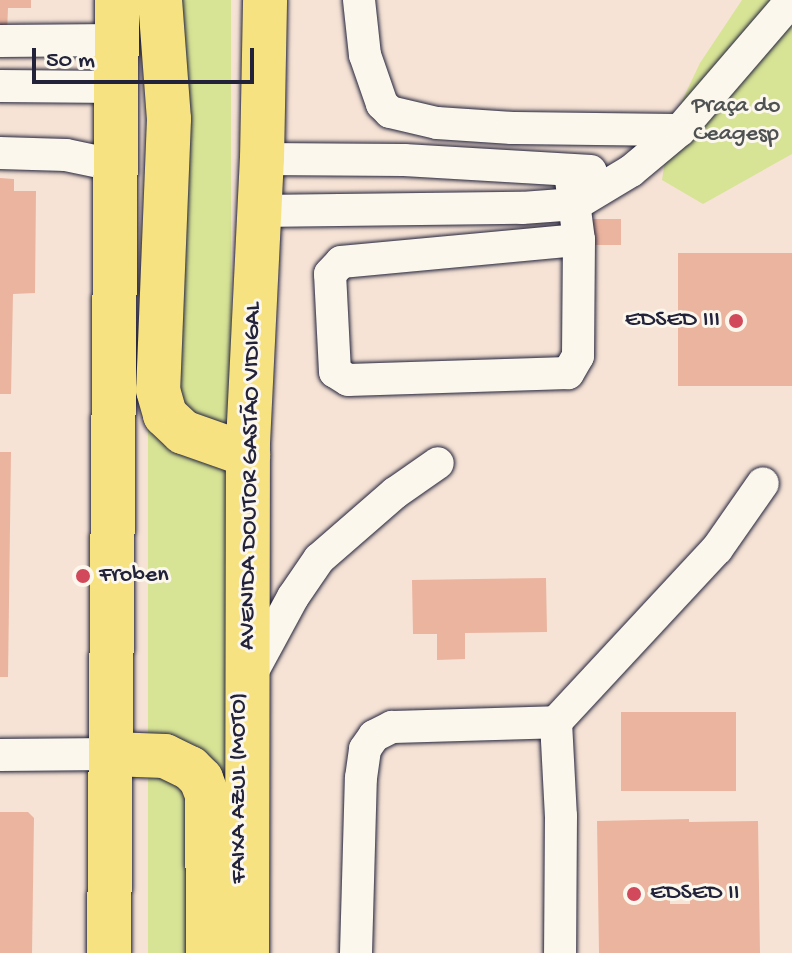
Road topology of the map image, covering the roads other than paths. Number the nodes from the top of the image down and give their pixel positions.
1 (160, 0) edge
2 (258, 0) edge
3 (265, 0) edge
4 (359, 0) edge
5 (792, 0) edge
6 (116, 20) edge
7 (0, 41) edge
8 (0, 86) edge
9 (118, 87) junction
10 (680, 130) junction
11 (0, 153) edge
12 (262, 159) junction
13 (118, 166) junction
14 (631, 171) junction
15 (570, 172) junction
16 (576, 204) junction
17 (258, 211) junction
18 (579, 240) junction
19 (246, 455) junction
20 (438, 463) dead end
21 (763, 483) dead end
22 (248, 681) junction
23 (556, 722) junction
24 (111, 754) junction
25 (0, 755) edge
26 (109, 953) edge
27 (208, 953) edge
28 (239, 953) edge
29 (247, 953) edge
30 (356, 953) edge
31 (560, 953) edge

1 - 19 highway
2 - 19 street, FAIXA AZUL (MOTO)
3 - 12 highway, AVENIDA DOUTOR GASTÃO VIDIGAL
4 - 10 street
5 - 10 street
6 - 7 street
6 - 9 highway
8 - 9 street
9 - 13 highway
10 - 14 street
11 - 13 street
12 - 15 street
12 - 17 highway, AVENIDA DOUTOR GASTÃO VIDIGAL
13 - 24 highway
14 - 15 street
14 - 16 street
15 - 16 street
16 - 17 street
16 - 18 street
17 - 19 highway, AVENIDA DOUTOR GASTÃO VIDIGAL
18 - 18 street
19 - 22 highway, AVENIDA DOUTOR GASTÃO VIDIGAL
19 - 28 street, FAIXA AZUL (MOTO)
20 - 22 street
21 - 23 street
22 - 29 highway, AVENIDA DOUTOR GASTÃO VIDIGAL
23 - 30 street
23 - 31 street
24 - 25 street
24 - 26 highway
24 - 27 highway

